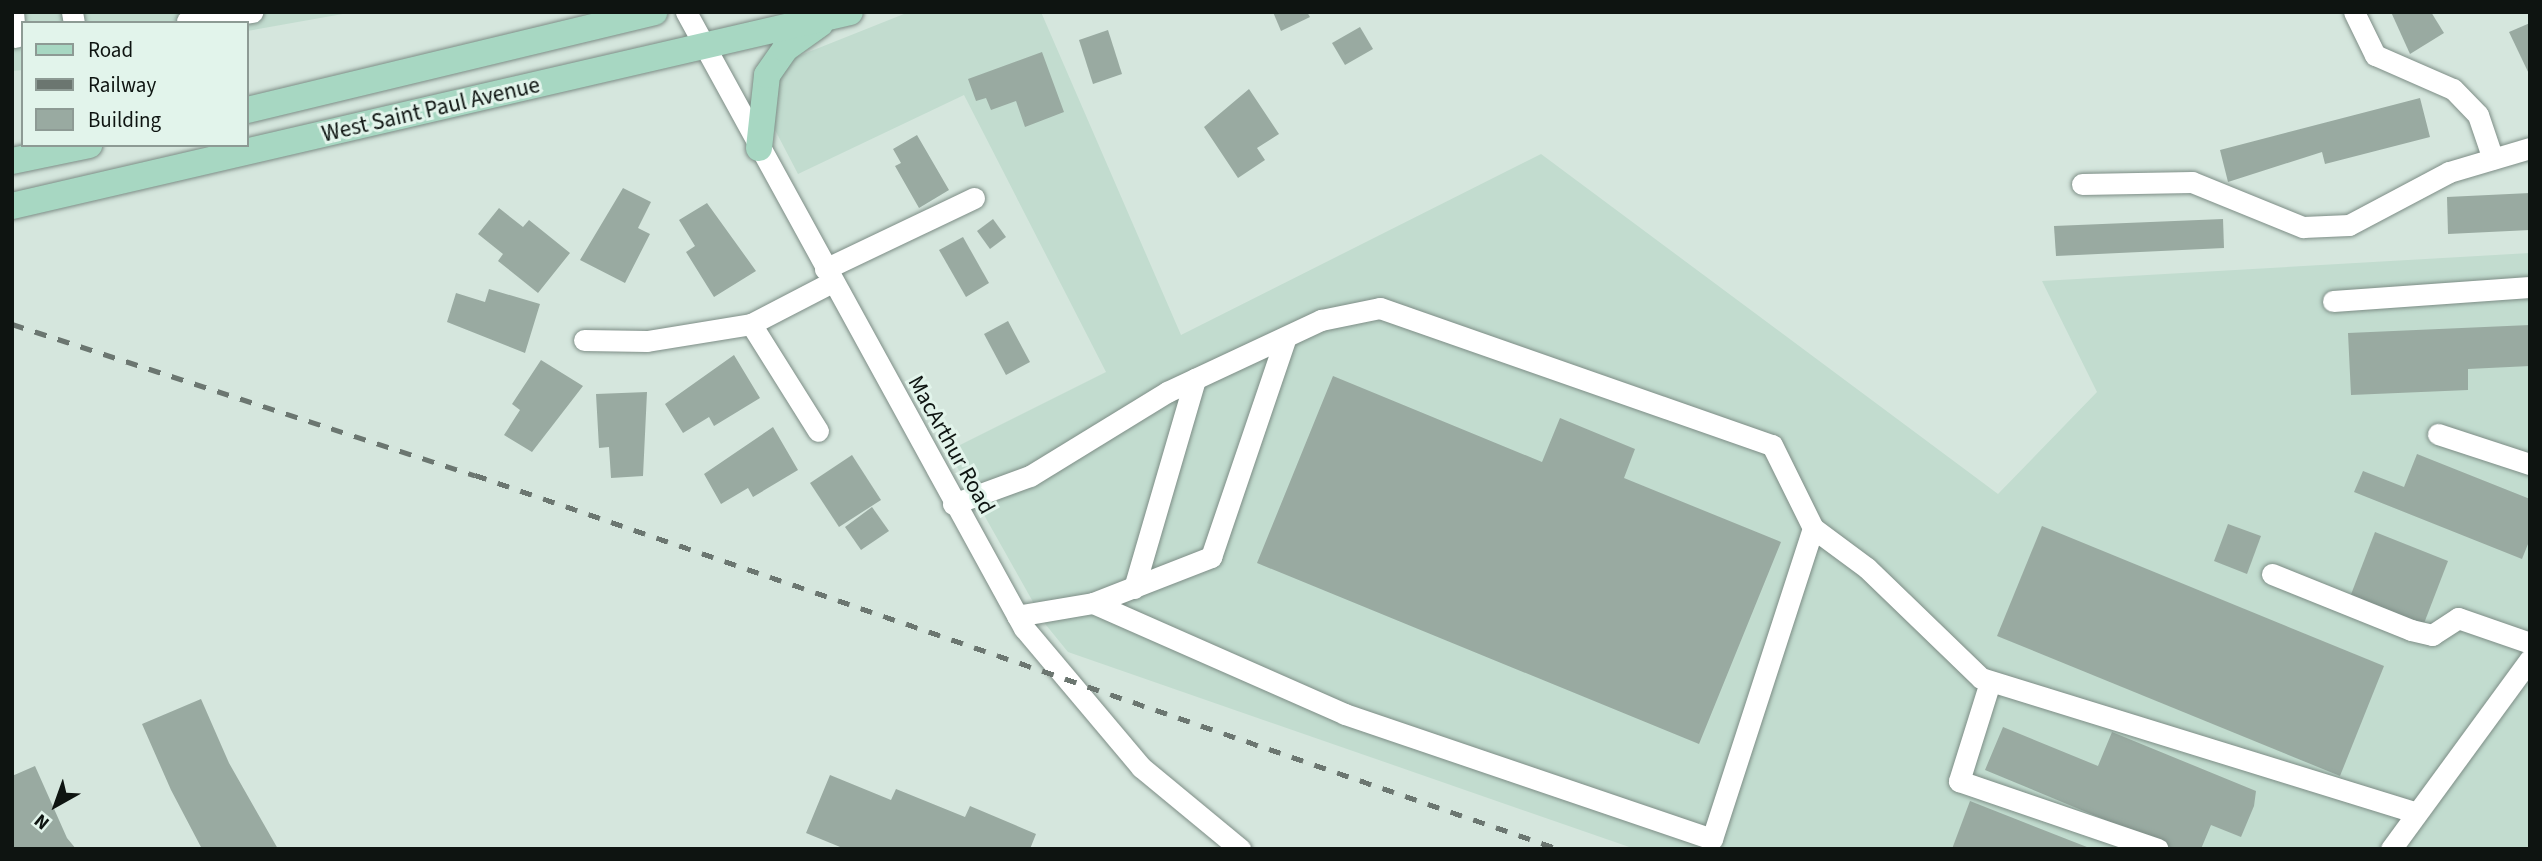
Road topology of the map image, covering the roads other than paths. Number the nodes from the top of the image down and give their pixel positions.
1 (13, 12) edge
2 (252, 12) edge
3 (589, 12) edge
4 (654, 12) edge
5 (686, 12) edge
6 (2354, 12) edge
7 (840, 15) edge
8 (187, 21) dead end
9 (15, 37) dead end
10 (549, 37) junction
11 (704, 47) junction
12 (248, 110) edge
13 (79, 147) edge
14 (759, 148) junction
15 (2530, 148) edge
16 (2493, 159) junction
17 (12, 161) edge
18 (2082, 184) dead end
19 (974, 198) dead end
20 (12, 206) edge
21 (828, 276) junction
22 (2530, 287) edge
23 (2333, 301) dead end
24 (751, 324) junction
25 (1286, 337) junction
26 (584, 340) dead end
27 (1195, 379) junction
28 (818, 431) dead end
29 (2438, 434) dead end
30 (2530, 464) edge
31 (953, 504) junction
32 (1813, 527) junction
33 (2272, 574) dead end
34 (1134, 588) junction
35 (1093, 603) junction
36 (1017, 616) junction
37 (2530, 643) edge
38 (2530, 659) edge
39 (1990, 682) junction
40 (2417, 813) junction
41 (1240, 849) edge
42 (2158, 849) edge
43 (2390, 849) edge

1 - 9 street
2 - 8 street
3 - 10 main road
4 - 10 main road, West Saint Paul Avenue
5 - 11 street, MacArthur Road
6 - 16 street
7 - 11 main road, West Saint Paul Avenue
7 - 14 main road
10 - 12 main road, West Saint Paul Avenue
11 - 14 street, MacArthur Road
11 - 20 main road, West Saint Paul Avenue
13 - 17 main road
14 - 21 street, MacArthur Road
15 - 16 street
16 - 18 street
19 - 21 street
21 - 24 street
21 - 31 street, MacArthur Road
22 - 23 street
24 - 26 street
24 - 28 street
25 - 27 street
25 - 32 street
25 - 34 street
27 - 31 street
27 - 34 street
29 - 30 street
31 - 36 street, MacArthur Road
32 - 35 street
32 - 39 street
33 - 37 street
34 - 35 street
35 - 36 street
36 - 41 street, MacArthur Road
38 - 40 street
39 - 40 street
39 - 42 street
40 - 43 street

